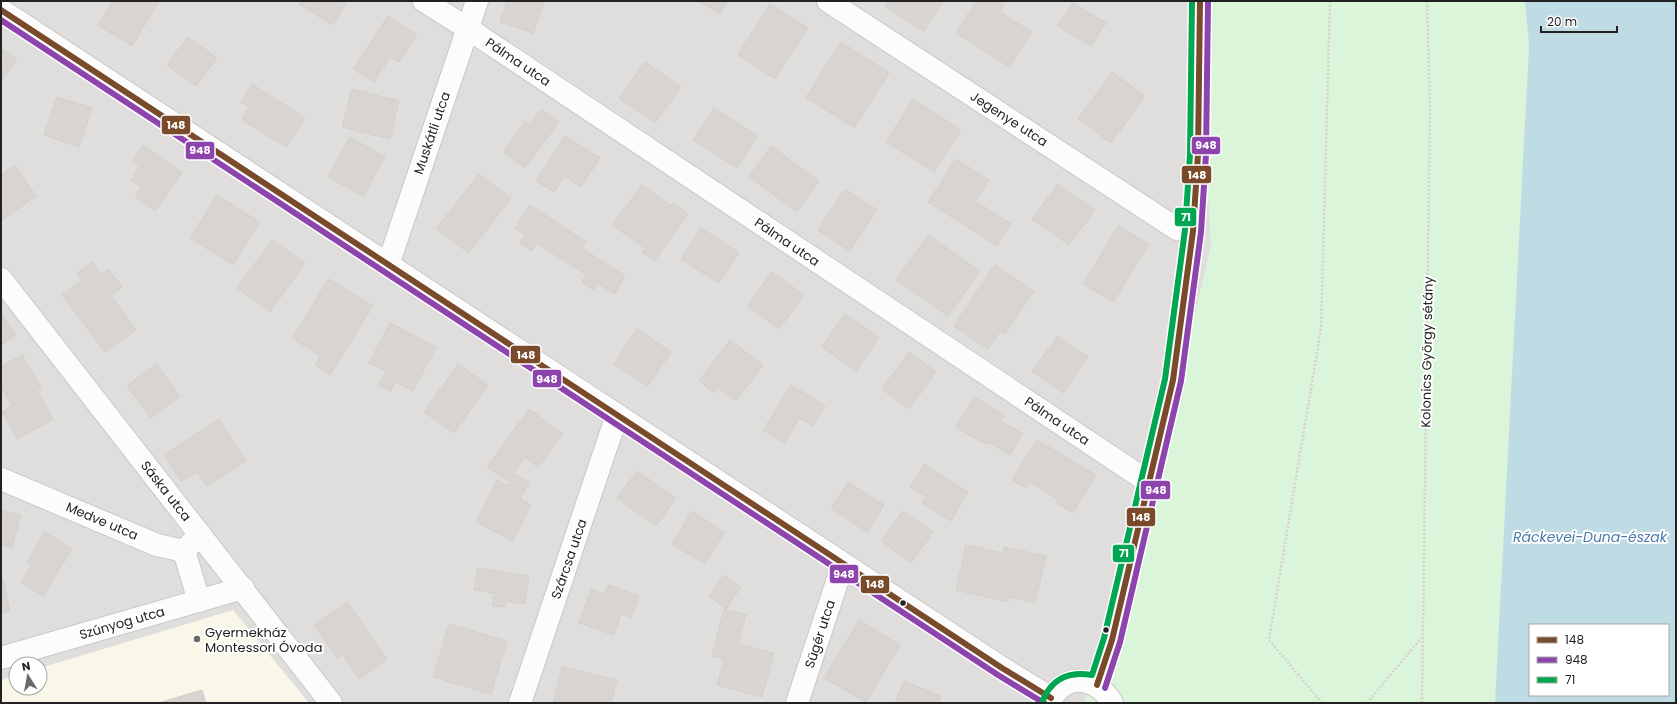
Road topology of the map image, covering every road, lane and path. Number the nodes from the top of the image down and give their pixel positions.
1 (424, 1) edge
2 (477, 1) edge
3 (828, 1) edge
4 (1200, 1) edge
5 (1330, 1) edge
6 (1427, 1) edge
7 (1, 10) edge
8 (467, 28) junction
9 (1193, 230) junction
10 (388, 265) junction
11 (1, 279) edge
12 (617, 415) junction
13 (1, 479) edge
14 (1150, 483) junction
15 (200, 534) junction
16 (184, 551) junction
17 (843, 564) junction
18 (243, 588) junction
19 (199, 601) junction
20 (1423, 635) junction
21 (1, 658) edge
22 (1097, 685) junction
23 (1051, 700) edge
24 (331, 703) edge
25 (520, 703) edge
26 (798, 703) edge
27 (1112, 703) edge
28 (1322, 703) edge
29 (1367, 703) edge
30 (1422, 703) edge

1 - 8 street, Pálma utca
2 - 8 street, Muskátli utca
3 - 9 street, Jegenye utca
4 - 9 street
5 - 28 path
6 - 20 path, Kolonics György sétány
7 - 10 street
8 - 10 street, Muskátli utca
8 - 14 street, Pálma utca
9 - 14 street
10 - 12 street
11 - 15 street, Sáska utca
12 - 17 street
12 - 25 street, Szárcsa utca
13 - 16 street, Medve utca
14 - 22 street
15 - 16 street
15 - 18 street, Sáska utca
16 - 19 street
17 - 23 street
17 - 26 street, Sügér utca
18 - 19 street, Szúnyog utca
18 - 24 street, Sáska utca
19 - 21 street, Szúnyog utca
20 - 29 path
20 - 30 path, Kolonics György sétány
22 - 23 street
22 - 27 street

